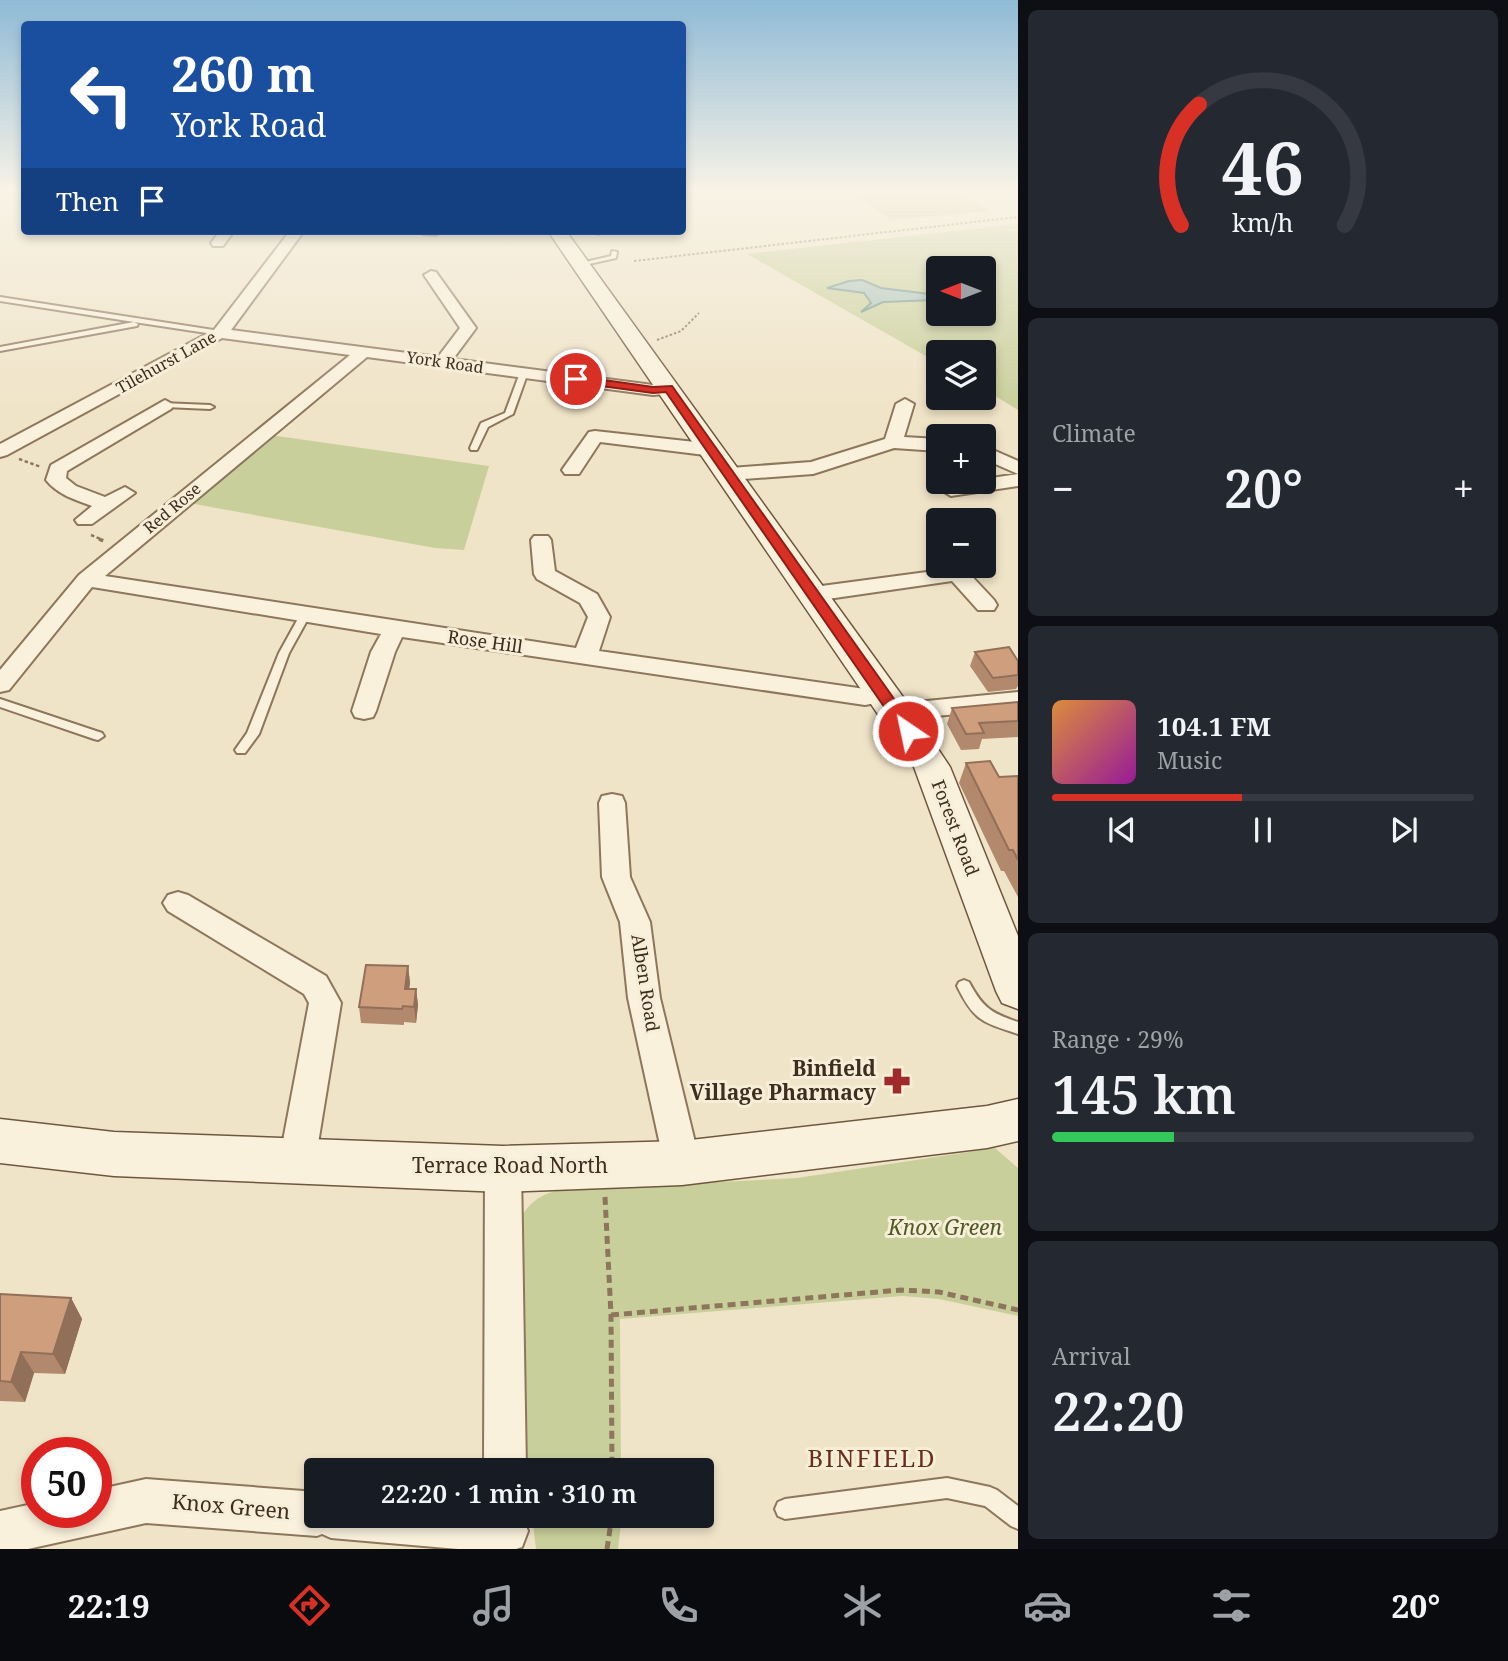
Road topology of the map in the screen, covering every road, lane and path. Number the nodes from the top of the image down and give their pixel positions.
1 (273, 263) edge
2 (585, 263) edge
3 (580, 264) joint
4 (431, 275) dead end
5 (0, 299) edge
6 (699, 313) dead end
7 (142, 322) junction
8 (220, 333) junction
9 (634, 342) junction
10 (0, 349) edge
11 (353, 353) junction
12 (443, 361) junction
13 (524, 372) junction
14 (669, 389) junction
15 (905, 404) dead end
16 (86, 405) junction
17 (165, 405) joint
18 (210, 407) dead end
19 (139, 420) junction
20 (893, 442) junction
21 (926, 444) edge
22 (474, 448) dead end
23 (6, 454) edge
24 (996, 458) edge
25 (721, 462) junction
26 (1018, 468) edge
27 (47, 469) dead end
28 (572, 470) dead end
29 (1018, 480) edge
30 (996, 483) edge
31 (125, 493) dead end
32 (107, 505) junction
33 (85, 520) joint
34 (541, 540) dead end
35 (125, 547) junction
36 (87, 580) junction
37 (814, 594) junction
38 (986, 606) dead end
39 (305, 615) junction
40 (395, 629) junction
41 (585, 657) junction
42 (0, 685) edge
43 (1018, 700) edge
44 (0, 703) edge
45 (890, 704) junction
46 (364, 711) dead end
47 (98, 736) dead end
48 (240, 750) dead end
49 (612, 803) dead end
50 (178, 902) dead end
51 (1017, 984) edge
52 (964, 986) dead end
53 (1018, 1028) edge
54 (1018, 1119) edge
55 (0, 1141) edge
56 (297, 1161) junction
57 (682, 1163) junction
58 (604, 1167) junction
59 (503, 1170) junction
60 (1018, 1310) edge
61 (611, 1315) junction
62 (505, 1458) edge
63 (612, 1458) edge
64 (785, 1509) dead end
65 (304, 1513) edge
66 (1018, 1519) edge
67 (462, 1528) edge
68 (610, 1528) edge
69 (506, 1532) edge
70 (0, 1533) edge
71 (607, 1549) edge

1 - 8 street, Tilehurst Lane
2 - 3 lane
3 - 9 main road, Forest Road
4 - 12 street
5 - 7 lane
6 - 9 path
7 - 8 lane
7 - 10 lane
8 - 11 street, York Road
8 - 16 street, Tilehurst Lane
9 - 14 main road, Forest Road
11 - 12 street, York Road
11 - 35 street, Red Rose
12 - 13 street, York Road
13 - 14 street, York Road
13 - 22 lane
14 - 25 main road, Forest Road
15 - 20 street
16 - 19 street
16 - 23 street, Tilehurst Lane
17 - 18 lane
17 - 19 street
19 - 32 street
20 - 21 street
20 - 25 street
23 - 27 path
24 - 26 street
25 - 28 street
25 - 37 main road, Forest Road
29 - 30 street
31 - 32 street
32 - 33 street
33 - 35 path
34 - 41 street
35 - 36 street, Red Rose
36 - 39 street, Rose Hill
36 - 42 street, Red Rose
37 - 38 street
37 - 45 main road, Forest Road
39 - 40 street, Rose Hill
39 - 48 lane
40 - 41 street, Rose Hill
40 - 46 street
41 - 45 street, Rose Hill
43 - 45 street, Rose Hill
44 - 47 lane
45 - 51 main road, Forest Road
49 - 57 street, Alben Road
50 - 56 street
52 - 53 lane
54 - 57 main road, Terrace Road North
55 - 56 main road, Terrace Road North
56 - 59 main road, Terrace Road North
57 - 58 main road, Terrace Road North
58 - 59 main road, Terrace Road North
58 - 61 path
59 - 62 street
60 - 61 path
61 - 63 path
64 - 66 lane
65 - 70 street, Knox Green
67 - 69 street
68 - 71 path

